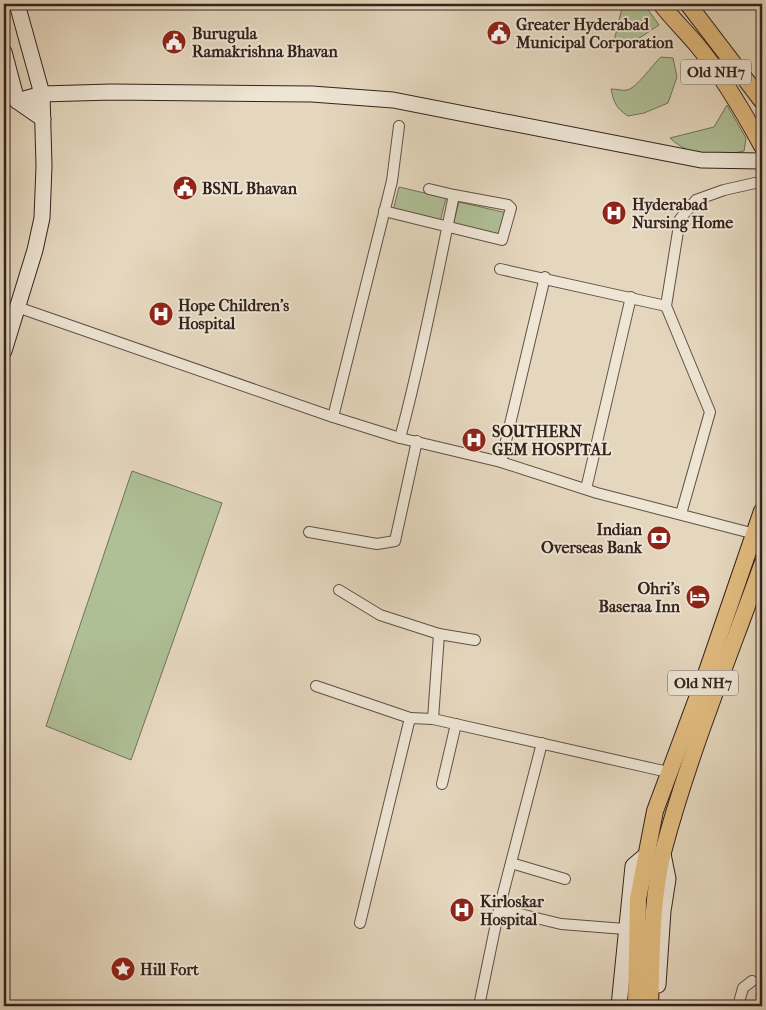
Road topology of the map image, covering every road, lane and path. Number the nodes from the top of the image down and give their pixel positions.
1 (17, 4) edge
2 (661, 4) edge
3 (688, 4) edge
4 (4, 52) edge
5 (42, 94) junction
6 (762, 99) edge
7 (17, 100) junction
8 (42, 119) junction
9 (399, 126) dead end
10 (762, 146) edge
11 (762, 162) edge
12 (762, 186) edge
13 (429, 189) dead end
14 (454, 195) junction
15 (384, 211) junction
16 (447, 227) junction
17 (500, 269) dead end
18 (545, 278) junction
19 (631, 297) junction
20 (666, 306) junction
21 (17, 307) junction
22 (4, 351) edge
23 (333, 417) junction
24 (400, 438) junction
25 (417, 442) junction
26 (501, 462) junction
27 (586, 489) junction
28 (762, 511) edge
29 (681, 514) junction
30 (309, 532) dead end
31 (755, 534) junction
32 (762, 565) edge
33 (339, 590) dead end
34 (439, 634) junction
35 (475, 640) dead end
36 (316, 686) dead end
37 (410, 718) junction
38 (433, 719) junction
39 (456, 724) junction
40 (542, 743) junction
41 (668, 772) junction
42 (442, 784) dead end
43 (663, 853) junction
44 (646, 855) junction
45 (511, 863) junction
46 (565, 879) dead end
47 (499, 909) junction
48 (360, 923) dead end
49 (625, 929) junction
50 (752, 981) dead end
51 (479, 1006) edge
52 (619, 1006) edge
53 (636, 1006) edge
54 (650, 1006) edge
55 (657, 1006) edge
56 (738, 1006) edge

1 - 5 main road
2 - 10 main road, Old NH7
3 - 6 main road, Old NH7
4 - 7 main road
5 - 7 main road
5 - 8 main road
5 - 11 main road
7 - 8 main road
8 - 21 main road
9 - 15 street
12 - 20 street
13 - 14 street
14 - 16 street
14 - 16 street
15 - 16 street
15 - 23 street
16 - 24 street
17 - 18 street
18 - 19 street
18 - 26 street
19 - 20 street
19 - 27 street
20 - 29 street
21 - 22 main road
21 - 23 street
23 - 24 street
24 - 25 street
25 - 26 street
25 - 30 street
26 - 27 street
27 - 29 street
28 - 31 main road, Old NH7
29 - 31 street
31 - 41 main road, Old NH7
32 - 43 main road, Old NH7
33 - 34 street
34 - 35 street
34 - 38 street
36 - 37 street
37 - 38 street
37 - 48 street
38 - 39 street
39 - 40 street
39 - 42 street
40 - 41 street
40 - 45 street
41 - 44 main road, Old NH7
43 - 54 main road, Old NH7
43 - 55 main road
44 - 49 main road
44 - 53 main road, Old NH7
45 - 46 street
45 - 47 street
47 - 49 street
47 - 51 street
49 - 52 main road
50 - 56 street

